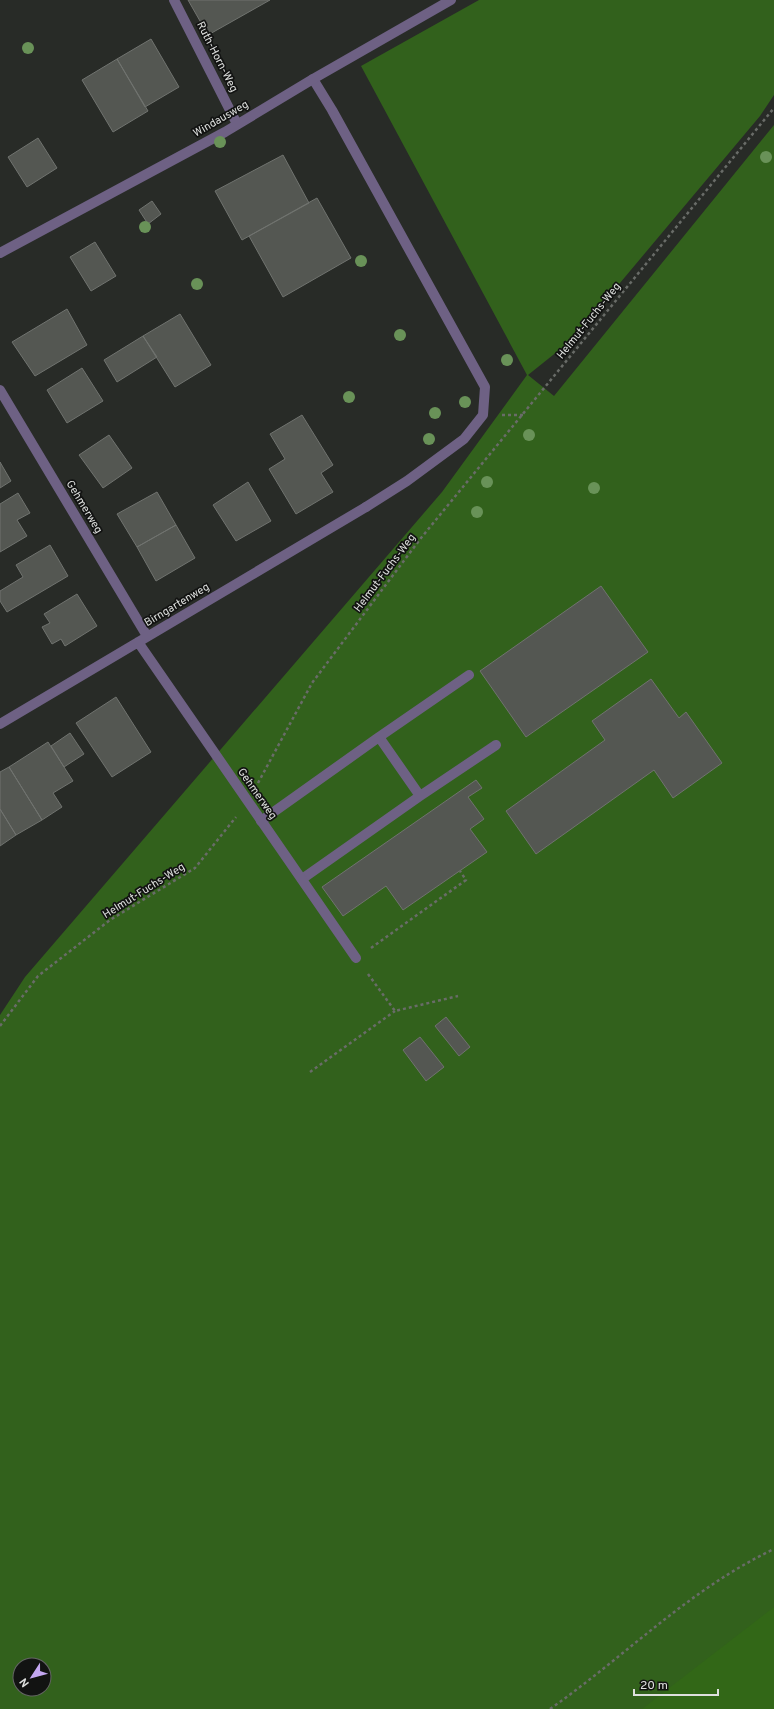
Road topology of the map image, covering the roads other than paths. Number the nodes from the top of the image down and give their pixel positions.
1 (174, 0) edge
2 (451, 0) edge
3 (313, 79) junction
4 (237, 124) junction
5 (0, 253) edge
6 (0, 390) edge
7 (147, 636) junction
8 (138, 642) junction
9 (469, 675) dead end
10 (0, 724) edge
11 (379, 737) junction
12 (496, 745) dead end
13 (420, 796) junction
14 (261, 821) junction
15 (302, 879) junction
16 (356, 958) road end

1 - 4 street, Ruth-Horn-Weg
2 - 3 street, Windausweg
3 - 4 street, Windausweg
3 - 7 street, Birngartenweg
4 - 5 street, Windausweg
6 - 7 street, Gehmerweg
7 - 8 street, Birngartenweg
8 - 10 street, Birngartenweg
8 - 14 street, Gehmerweg
9 - 11 street
11 - 13 street
11 - 14 street
12 - 13 street
13 - 15 street
14 - 15 street, Gehmerweg
15 - 16 street, Gehmerweg

